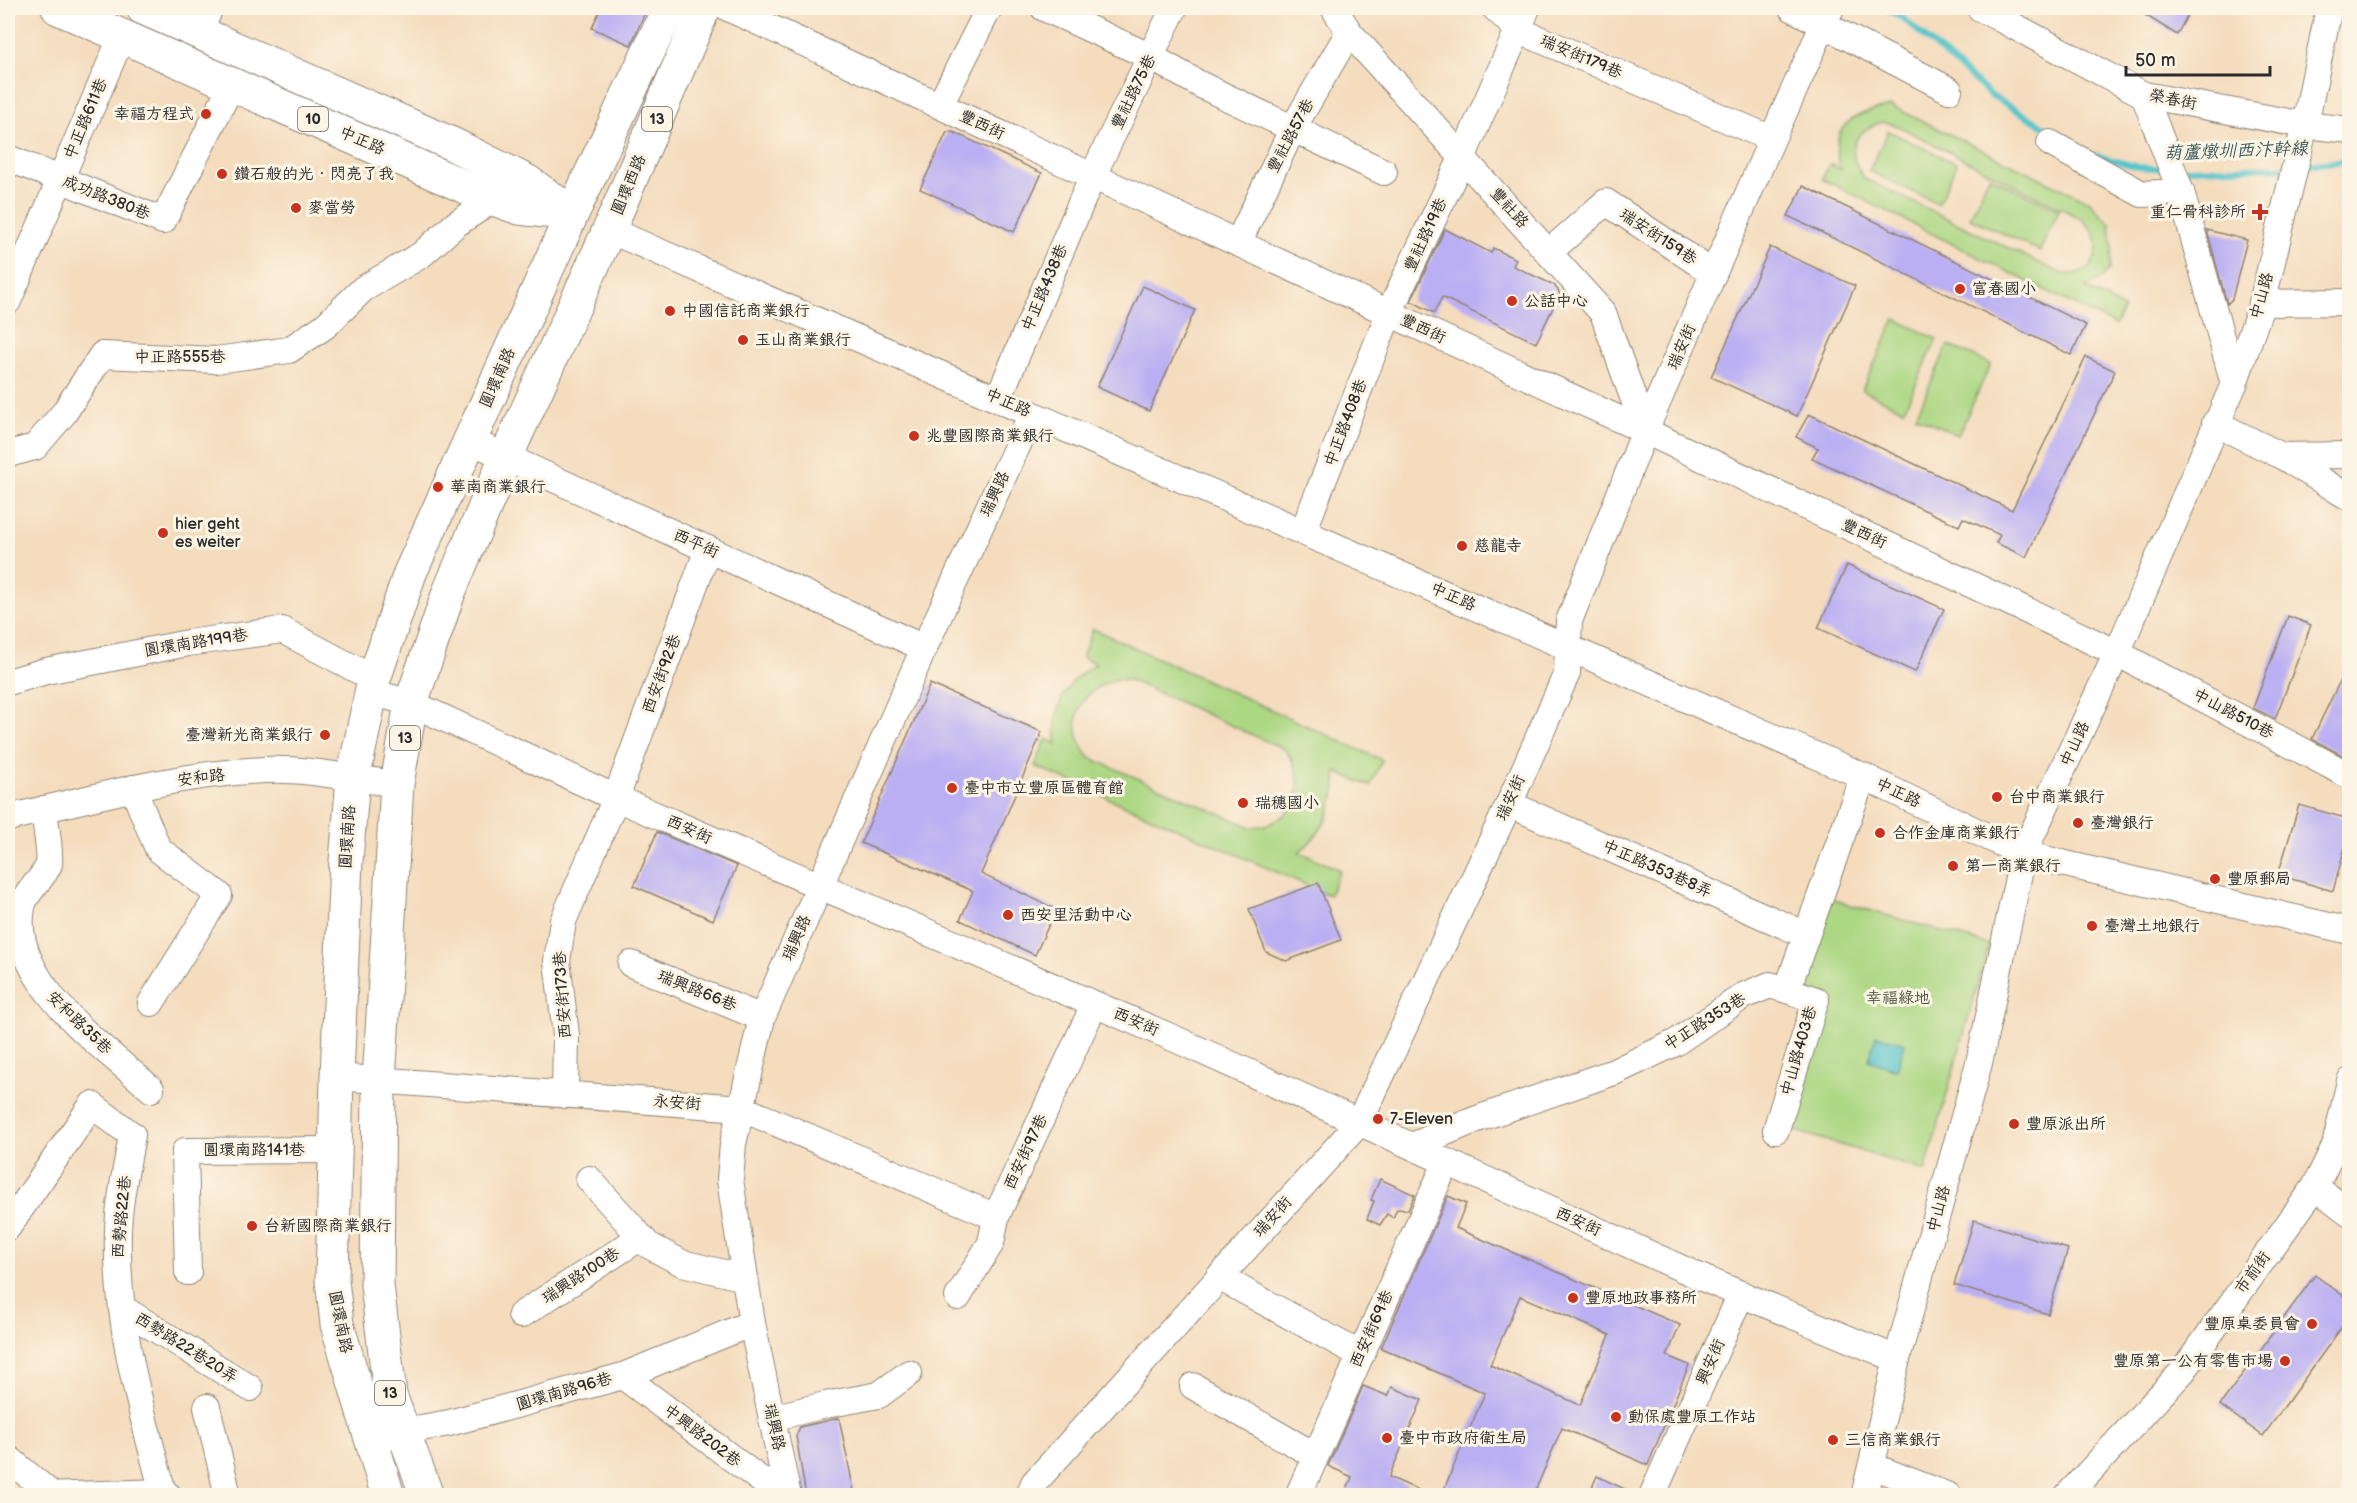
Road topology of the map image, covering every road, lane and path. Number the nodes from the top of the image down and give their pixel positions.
1 (58, 8) edge
2 (143, 8) edge
3 (669, 8) edge
4 (704, 8) edge
5 (728, 8) edge
6 (989, 8) edge
7 (1044, 8) edge
8 (1174, 8) edge
9 (1334, 8) edge
10 (1495, 8) edge
11 (1792, 8) edge
12 (1980, 8) edge
13 (2329, 8) edge
14 (1828, 15) edge
15 (1522, 19) edge
16 (205, 20) edge
17 (1349, 32) junction
18 (122, 36) junction
19 (1151, 57) junction
20 (232, 84) junction
21 (1948, 90) dead end
22 (2144, 95) junction
23 (940, 105) junction
24 (2306, 125) junction
25 (1293, 128) junction
26 (2349, 130) edge
27 (1772, 139) junction
28 (2050, 143) dead end
29 (1463, 156) junction
30 (8, 158) edge
31 (1383, 172) dead end
32 (1092, 177) junction
33 (60, 179) junction
34 (2181, 192) junction
35 (494, 199) junction
36 (572, 214) junction
37 (609, 230) junction
38 (1238, 243) junction
39 (1549, 252) junction
40 (1713, 273) junction
41 (8, 301) edge
42 (2349, 302) edge
43 (2262, 303) junction
44 (1389, 313) junction
45 (2234, 384) junction
46 (998, 399) junction
47 (1032, 414) junction
48 (2215, 423) junction
49 (1645, 431) junction
50 (469, 440) junction
51 (8, 454) edge
52 (2349, 454) edge
53 (2282, 456) junction
54 (506, 457) junction
55 (2349, 498) edge
56 (1303, 532) junction
57 (708, 549) junction
58 (1567, 647) junction
59 (924, 648) junction
60 (2117, 653) junction
61 (8, 682) edge
62 (373, 686) junction
63 (411, 703) junction
64 (1863, 776) junction
65 (2349, 776) edge
66 (353, 779) junction
67 (397, 784) junction
68 (133, 788) junction
69 (616, 798) junction
70 (1509, 804) junction
71 (44, 809) junction
72 (8, 818) edge
73 (2023, 854) junction
74 (820, 887) junction
75 (2349, 931) edge
76 (1806, 935) junction
77 (631, 964) dead end
78 (1787, 990) junction
79 (151, 1003) dead end
80 (1094, 1005) junction
81 (762, 1018) junction
82 (337, 1077) junction
83 (379, 1081) junction
84 (2349, 1081) edge
85 (151, 1089) dead end
86 (565, 1095) junction
87 (741, 1108) junction
88 (1359, 1123) junction
89 (1776, 1130) dead end
90 (1412, 1146) junction
91 (335, 1150) junction
92 (1446, 1162) junction
93 (589, 1179) dead end
94 (2315, 1187) junction
95 (2349, 1213) edge
96 (996, 1217) junction
97 (8, 1227) edge
98 (641, 1237) junction
99 (188, 1272) dead end
100 (1219, 1277) junction
101 (745, 1278) junction
102 (1741, 1294) junction
103 (958, 1297) dead end
104 (122, 1308) junction
105 (521, 1314) dead end
106 (752, 1323) junction
107 (1360, 1355) junction
108 (1897, 1359) junction
109 (909, 1373) dead end
110 (623, 1376) junction
111 (1193, 1386) dead end
112 (250, 1388) dead end
113 (207, 1407) dead end
114 (772, 1418) junction
115 (405, 1431) junction
116 (370, 1442) junction
117 (1314, 1455) junction
118 (8, 1458) edge
119 (1872, 1466) junction
120 (164, 1494) edge
121 (51, 1495) edge
122 (43, 1496) edge
123 (228, 1496) edge
124 (388, 1496) edge
125 (427, 1496) edge
126 (782, 1496) edge
127 (788, 1496) edge
128 (1029, 1496) edge
129 (1298, 1496) edge
130 (1652, 1496) edge
131 (1864, 1496) edge
132 (1949, 1496) edge
133 (2067, 1496) edge

1 - 18 main road, 中正路 / 10
2 - 16 main road, 中正路 / 10
3 - 36 main road, 13
4 - 37 main road, 圓環西路 / 13
5 - 23 street, 豐西街
6 - 23 street
7 - 19 street
8 - 19 street, 豐社路75巷
9 - 17 street, 豐社路
10 - 15 street
11 - 14 street
12 - 22 street, 榮春街
13 - 24 street, 中山路
14 - 21 street
14 - 27 street, 瑞安街
15 - 27 street, 瑞安街179巷
15 - 29 street
16 - 36 main road, 中正路 / 10
17 - 25 street, 豐社路57巷
17 - 29 street, 豐社路
18 - 20 main road, 中正路 / 10
18 - 33 street, 中正路611巷
19 - 25 street
19 - 32 street, 豐社路75巷
20 - 33 street, 成功路380巷
20 - 35 main road, 中正路 / 10
22 - 24 street, 榮春街
22 - 34 street
23 - 32 street, 豐西街
24 - 26 street, 榮春街
24 - 43 street, 中山路
25 - 31 street
25 - 38 street, 豐社路57巷
27 - 40 street, 瑞安街
28 - 34 street
29 - 39 street, 豐社路
29 - 44 street, 豐社路19巷
30 - 33 street, 成功路380巷
32 - 38 street, 豐西街
32 - 46 street, 中正路438巷
33 - 41 street, 中正路611巷
34 - 45 street
35 - 36 main road, 中正路 / 10
35 - 51 street, 中正路555巷
36 - 37 main road, 中正路 / 10
36 - 50 main road, 圓環南路 / 13
37 - 46 street, 中正路
37 - 54 main road, 13
38 - 44 street, 豐西街
39 - 40 street, 瑞安街159巷
39 - 49 street, 豐社路
40 - 49 street, 瑞安街
42 - 43 street
43 - 45 street, 中山路
44 - 49 street, 豐西街
44 - 56 street, 中正路408巷
45 - 48 street, 中山路
46 - 47 street, 中正路
47 - 56 street, 中正路
47 - 59 street, 瑞興路
48 - 53 street
48 - 60 street, 中山路
49 - 58 street, 瑞安街
49 - 60 street, 豐西街
50 - 54 street, 西平街
50 - 62 main road, 圓環南路 / 13
52 - 53 street
53 - 55 street
54 - 57 street, 西平街
54 - 63 main road, 13
56 - 58 street, 中正路
57 - 59 street, 西平街
57 - 69 street, 西安街92巷
58 - 64 street, 中正路
58 - 70 street, 瑞安街
59 - 74 street, 瑞興路
60 - 65 street, 中山路510巷
60 - 73 street, 中山路
61 - 62 street, 圓環南路199巷
62 - 63 street, 西安街
62 - 66 main road, 圓環南路 / 13
63 - 67 main road, 13
63 - 69 street, 西安街
64 - 73 street, 中正路
64 - 76 street
66 - 67 street, 安和路
66 - 68 street, 安和路
66 - 82 main road, 圓環南路 / 13
67 - 83 main road, 13
68 - 71 street, 安和路
68 - 79 street
69 - 74 street, 西安街
69 - 86 street, 西安街173巷
70 - 76 street, 中正路353巷8弄
70 - 88 street, 瑞安街
71 - 72 street, 安和路
71 - 85 street, 安和路35巷
73 - 75 street, 中正路
73 - 108 street, 中山路
74 - 80 street, 西安街
74 - 81 street, 瑞興路
76 - 78 street
77 - 81 street, 瑞興路66巷
78 - 89 street, 中山路403巷
78 - 90 street, 中正路353巷
80 - 88 street, 西安街
80 - 96 street, 西安街97巷
81 - 87 street, 瑞興路
82 - 83 street, 永安街
82 - 91 main road, 圓環南路 / 13
83 - 86 street, 永安街
83 - 115 main road, 13
84 - 94 street, 市前街
86 - 87 street, 永安街
87 - 96 street, 永安街
87 - 101 street, 瑞興路
88 - 90 street, 西安街
88 - 100 street, 瑞安街
90 - 92 street, 西安街
91 - 99 street, 圓環南路141巷
91 - 116 main road, 圓環南路 / 13
92 - 102 street, 西安街
92 - 107 street, 西安街69巷
93 - 98 street
94 - 95 street
94 - 133 street, 市前街
96 - 103 street, 西安街97巷
97 - 104 street, 西勢路22巷
98 - 101 street
98 - 105 street, 瑞興路100巷
100 - 107 street
100 - 128 street, 瑞安街
101 - 106 street, 瑞興路
102 - 108 street, 西安街
102 - 130 street, 興安街
104 - 112 street, 西勢路22巷20弄
104 - 120 street, 西勢路22巷
106 - 110 street, 圓環南路96巷
106 - 114 street, 瑞興路
107 - 117 street, 西安街69巷
108 - 119 street, 中山路
109 - 114 street
110 - 115 street, 圓環南路96巷
110 - 126 street, 中興路202巷
111 - 117 street
113 - 123 street
114 - 127 street, 瑞興路
115 - 116 street, 圓環南路96巷
115 - 125 main road, 13
116 - 124 main road, 圓環南路 / 13
117 - 129 street, 西安街69巷
118 - 121 street
119 - 131 street, 中山路
119 - 132 street
120 - 121 street
121 - 122 street

